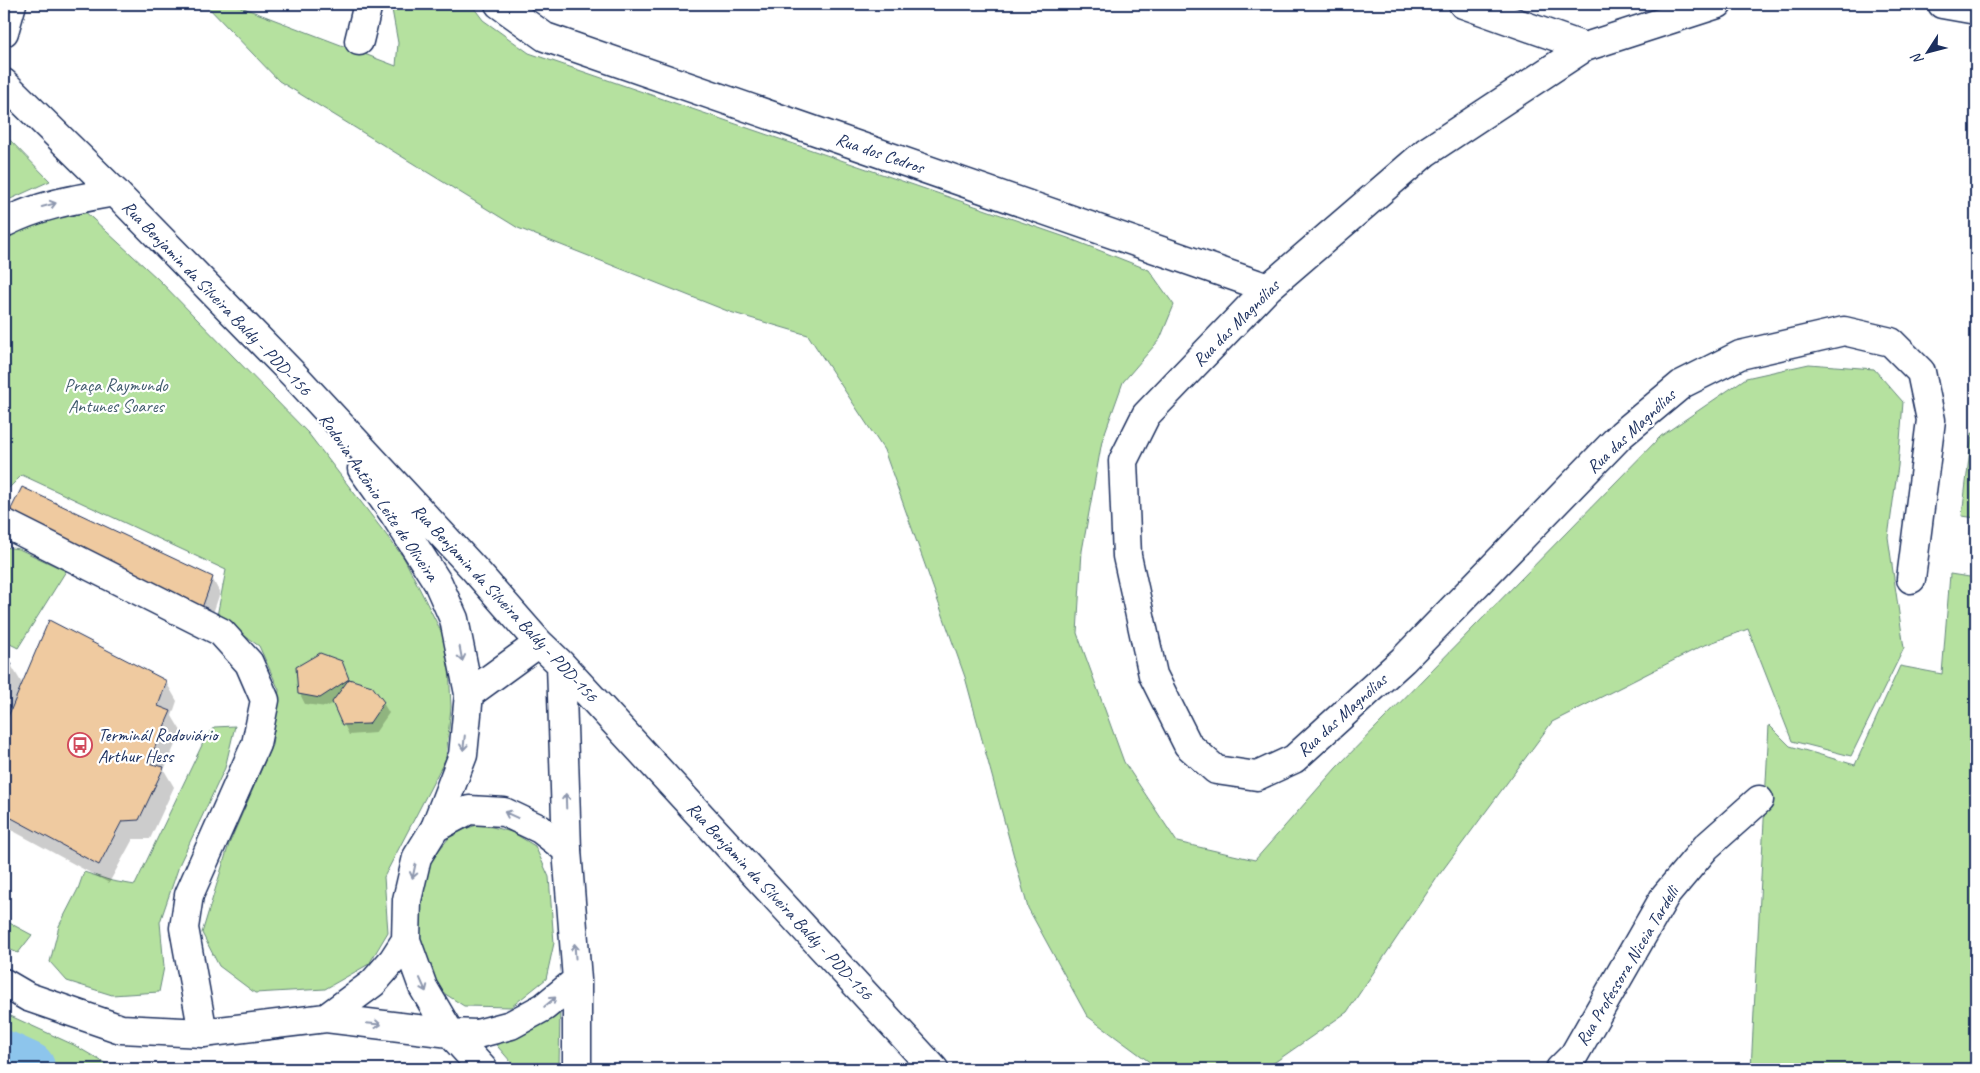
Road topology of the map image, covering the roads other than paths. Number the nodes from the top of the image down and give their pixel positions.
1 (12, 4) edge
2 (368, 4) edge
3 (499, 4) edge
4 (1463, 4) edge
5 (1718, 4) edge
6 (1942, 4) edge
7 (1976, 10) edge
8 (4, 32) edge
9 (359, 41) dead end
10 (1585, 46) junction
11 (4, 83) edge
12 (115, 192) junction
13 (4, 223) edge
14 (1268, 288) junction
15 (294, 375) junction
16 (4, 523) edge
17 (475, 570) junction
18 (1911, 580) dead end
19 (454, 619) junction
20 (539, 643) junction
21 (561, 664) junction
22 (469, 694) junction
23 (1759, 800) dead end
24 (436, 828) junction
25 (567, 850) junction
26 (406, 940) junction
27 (577, 980) junction
28 (4, 983) edge
29 (326, 1018) junction
30 (203, 1033) junction
31 (450, 1033) junction
32 (1573, 1064) edge
33 (483, 1069) edge
34 (577, 1069) edge
35 (934, 1069) edge

1 - 8 street
2 - 9 street
3 - 14 street, Rua dos Cedros
4 - 10 street
5 - 10 street, Rua das Magnólias
6 - 7 street
10 - 14 street, Rua das Magnólias
11 - 12 street, Rua Benjamin da Silveira Baldy - PDD-156
13 -> 12 street
12 - 15 street, Rua Benjamin da Silveira Baldy - PDD-156
14 - 18 street, Rua das Magnólias
15 - 17 street, Rua Benjamin da Silveira Baldy - PDD-156
15 - 19 street, Rodovia Antônio Leite de Oliveira
16 - 30 street
17 - 19 street
17 - 20 street, Rua Benjamin da Silveira Baldy - PDD-156
19 -> 22 street, Rodovia Antônio Leite de Oliveira
20 - 21 street, Rua Benjamin da Silveira Baldy - PDD-156
20 - 22 street
25 -> 21 street
21 - 35 street, Rua Benjamin da Silveira Baldy - PDD-156
22 -> 24 street, Rodovia Antônio Leite de Oliveira
23 - 32 street, Rua Professora Niceia Tardelli
25 -> 24 street, Rodovia Antônio Leite de Oliveira
24 -> 26 street, Rodovia Antônio Leite de Oliveira
27 -> 25 street
26 - 29 street
26 -> 31 street, Rodovia Antônio Leite de Oliveira
31 -> 27 street
27 - 34 street
28 - 30 street
29 - 30 street
29 -> 31 street
31 - 33 street, Rodovia Antônio Leite de Oliveira

